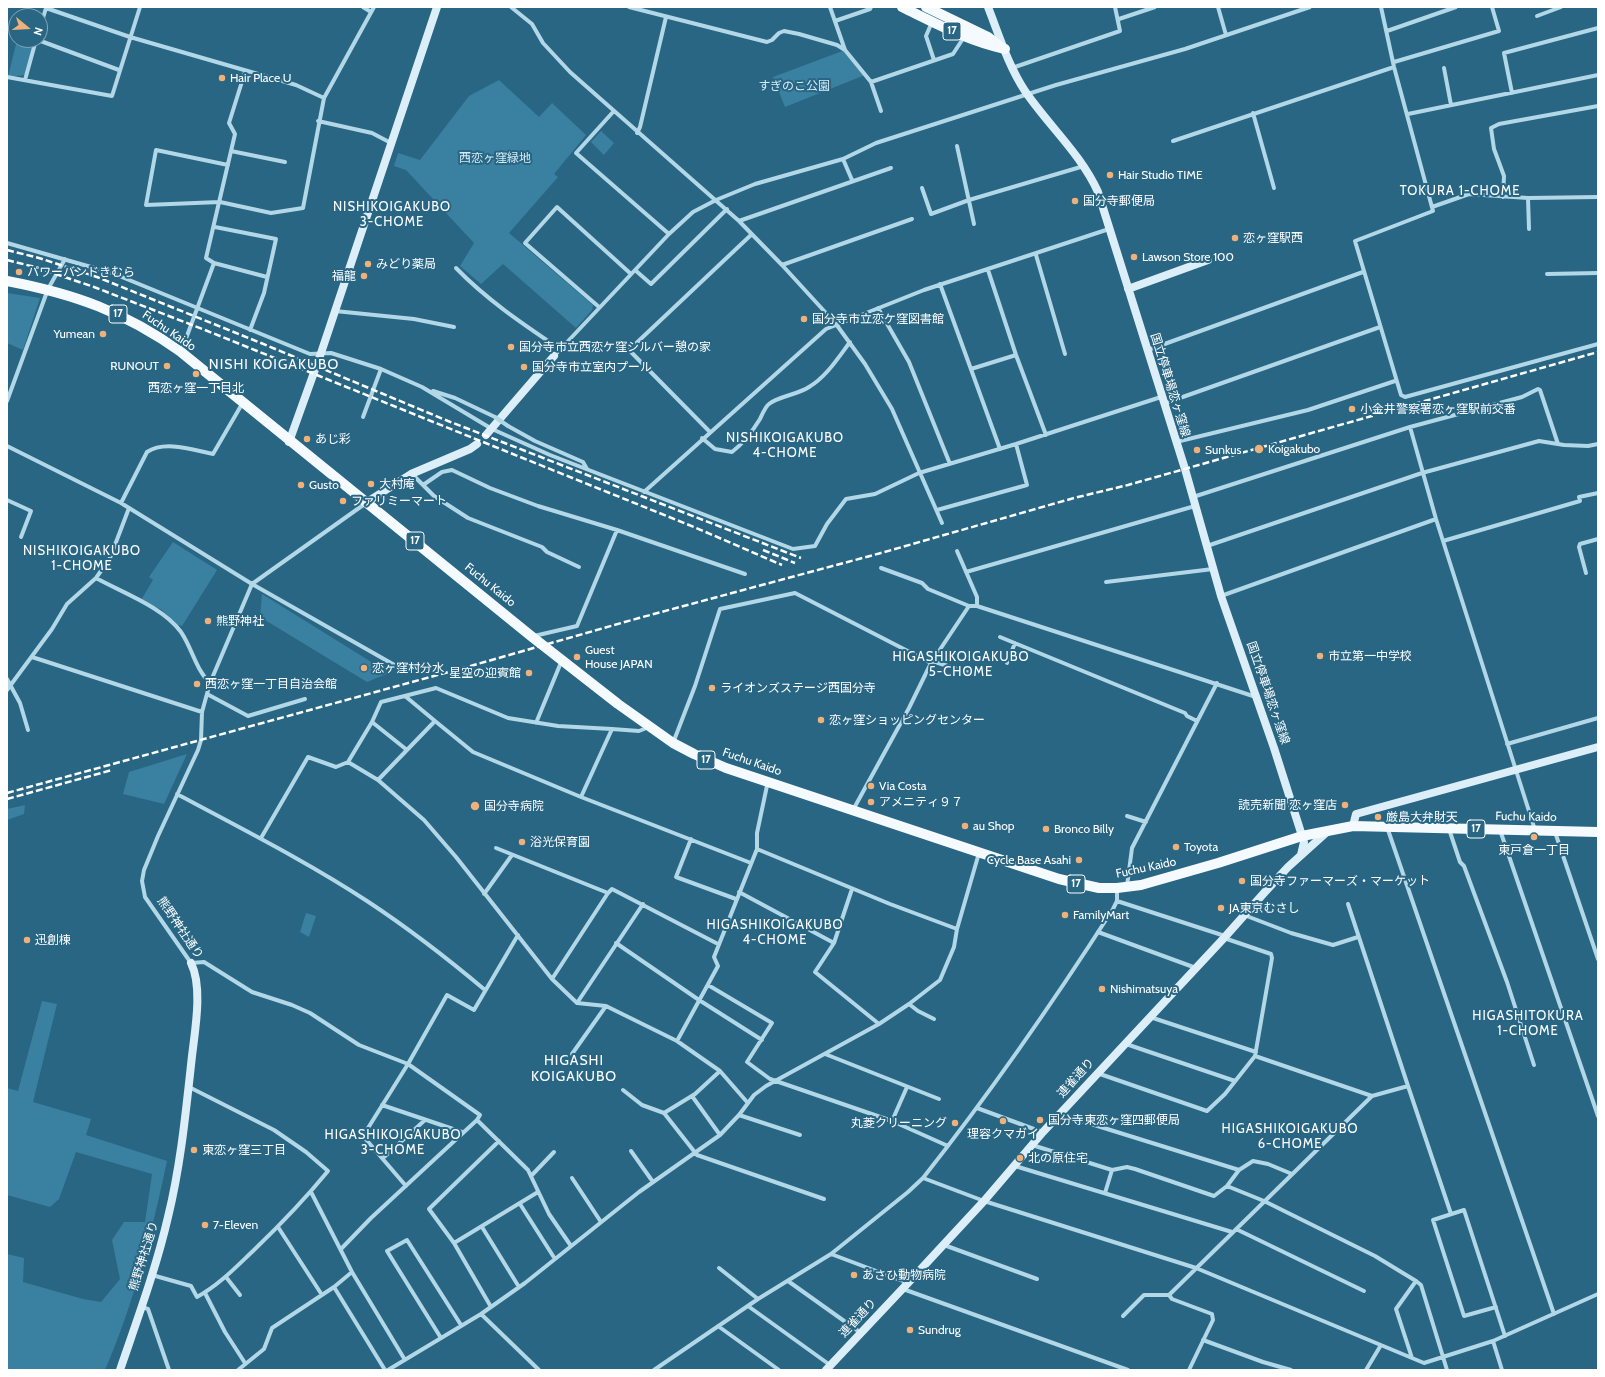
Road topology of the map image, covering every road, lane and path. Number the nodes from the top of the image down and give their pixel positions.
1 (140, 7) edge
2 (363, 7) edge
3 (374, 7) edge
4 (437, 7) edge
5 (510, 7) edge
6 (629, 7) edge
7 (830, 7) edge
8 (871, 7) edge
9 (902, 7) edge
10 (926, 7) edge
11 (988, 7) edge
12 (1115, 7) edge
13 (1155, 7) edge
14 (1218, 7) edge
15 (1310, 7) edge
16 (1381, 7) edge
17 (1456, 7) edge
18 (1492, 7) edge
19 (1561, 7) edge
20 (48, 9) edge
21 (646, 9) edge
22 (371, 12) junction
23 (1537, 16) dead end
24 (666, 17) junction
25 (1118, 19) junction
26 (835, 21) junction
27 (932, 21) junction
28 (1598, 28) edge
29 (1387, 31) junction
30 (1226, 35) junction
31 (130, 37) junction
32 (964, 37) junction
33 (48, 44) edge
34 (35, 48) edge
35 (1005, 49) junction
36 (845, 50) junction
37 (934, 60) junction
38 (1394, 64) junction
39 (1012, 68) junction
40 (1444, 68) dead end
41 (120, 70) junction
42 (245, 72) junction
43 (1598, 75) edge
44 (7, 77) edge
45 (25, 80) junction
46 (871, 82) junction
47 (1512, 92) junction
48 (1028, 95) junction
49 (324, 98) junction
50 (1451, 105) junction
51 (1598, 106) edge
52 (881, 111) dead end
53 (613, 112) junction
54 (1254, 113) junction
55 (1408, 114) junction
56 (318, 121) junction
57 (637, 133) junction
58 (1173, 141) dead end
59 (391, 143) junction
60 (957, 146) dead end
61 (231, 151) junction
62 (843, 158) junction
63 (285, 162) dead end
64 (228, 165) junction
65 (1084, 166) junction
66 (891, 168) dead end
67 (852, 180) junction
68 (922, 188) dead end
69 (1274, 188) dead end
70 (1503, 197) junction
71 (1598, 197) edge
72 (1528, 198) junction
73 (716, 200) junction
74 (970, 200) junction
75 (220, 202) junction
76 (1432, 207) junction
77 (727, 209) junction
78 (912, 219) dead end
79 (739, 221) junction
80 (974, 224) dead end
81 (215, 227) junction
82 (1110, 229) junction
83 (1529, 229) dead end
84 (670, 234) junction
85 (752, 234) junction
86 (7, 243) edge
87 (1036, 255) junction
88 (65, 259) junction
89 (1208, 260) dead end
90 (214, 263) junction
91 (782, 264) junction
92 (456, 268) dead end
93 (635, 270) junction
94 (988, 270) junction
95 (1363, 272) junction
96 (1598, 273) edge
97 (631, 274) junction
98 (1547, 274) dead end
99 (267, 277) junction
100 (7, 281) edge
101 (940, 284) junction
102 (48, 289) junction
103 (1128, 289) junction
104 (599, 307) junction
105 (198, 308) junction
106 (878, 308) junction
107 (336, 311) junction
108 (836, 324) junction
109 (454, 327) dead end
110 (1380, 327) junction
111 (250, 330) junction
112 (850, 342) junction
113 (1598, 344) edge
114 (560, 349) junction
115 (1147, 350) junction
116 (181, 352) junction
117 (321, 353) junction
118 (1065, 354) dead end
119 (1016, 355) junction
120 (554, 356) joint
121 (380, 369) junction
122 (971, 369) junction
123 (1395, 381) junction
124 (425, 388) junction
125 (1162, 400) junction
126 (7, 401) edge
127 (242, 404) junction
128 (363, 417) dead end
129 (1410, 427) junction
130 (710, 431) junction
131 (489, 432) junction
132 (1046, 435) junction
133 (702, 438) junction
134 (289, 442) junction
135 (1175, 442) junction
136 (477, 444) dead end
137 (1016, 444) junction
138 (1558, 444) junction
139 (1598, 444) edge
140 (7, 446) edge
141 (1000, 449) junction
142 (950, 464) junction
143 (586, 469) junction
144 (919, 473) junction
145 (1422, 473) junction
146 (411, 474) junction
147 (423, 485) junction
148 (644, 492) junction
149 (1598, 493) edge
150 (1193, 497) junction
151 (7, 500) edge
152 (367, 502) junction
153 (122, 503) junction
154 (1195, 506) junction
155 (129, 508) junction
156 (937, 510) junction
157 (1436, 519) junction
158 (942, 523) dead end
159 (617, 530) junction
160 (21, 537) dead end
161 (1598, 539) edge
162 (1442, 541) junction
163 (1207, 546) junction
164 (957, 551) dead end
165 (579, 567) dead end
166 (881, 568) dead end
167 (1213, 569) junction
168 (966, 572) junction
169 (1586, 573) dead end
170 (745, 574) dead end
171 (96, 578) junction
172 (1106, 582) dead end
173 (252, 584) junction
174 (1221, 596) junction
175 (970, 606) junction
176 (977, 606) junction
177 (531, 636) junction
178 (1000, 638) dead end
179 (1015, 644) junction
180 (32, 658) junction
181 (562, 659) junction
182 (932, 662) junction
183 (1006, 663) dead end
184 (405, 672) dead end
185 (973, 674) dead end
186 (7, 679) edge
187 (11, 683) junction
188 (210, 683) junction
189 (1217, 683) junction
190 (7, 690) edge
191 (207, 694) junction
192 (406, 696) junction
193 (1257, 697) junction
194 (304, 699) dead end
195 (202, 712) junction
196 (1598, 718) edge
197 (435, 721) junction
198 (1197, 721) junction
199 (372, 722) junction
200 (536, 723) junction
201 (650, 728) junction
202 (612, 729) junction
203 (28, 730) dead end
204 (673, 743) junction
205 (1507, 744) junction
206 (1598, 747) edge
207 (407, 750) junction
208 (348, 762) junction
209 (1516, 771) junction
210 (378, 780) junction
211 (768, 781) junction
212 (177, 794) junction
213 (582, 797) junction
214 (853, 810) junction
215 (1127, 816) dead end
216 (1146, 822) junction
217 (1353, 826) junction
218 (1387, 827) junction
219 (1449, 828) junction
220 (1330, 830) junction
221 (1500, 830) junction
222 (1535, 830) junction
223 (1555, 831) junction
224 (1598, 832) edge
225 (1302, 836) junction
226 (261, 838) junction
227 (690, 839) junction
228 (496, 848) dead end
229 (757, 849) junction
230 (979, 853) junction
231 (512, 855) junction
232 (1301, 855) junction
233 (751, 863) junction
234 (1122, 888) junction
235 (852, 889) junction
236 (738, 892) junction
237 (608, 893) junction
238 (484, 894) junction
239 (736, 899) junction
240 (1117, 901) junction
241 (643, 904) junction
242 (1348, 904) dead end
243 (1244, 915) junction
244 (957, 929) junction
245 (1098, 932) junction
246 (518, 935) junction
247 (1225, 937) junction
248 (1358, 937) junction
249 (616, 943) junction
250 (834, 943) junction
251 (718, 944) junction
252 (1598, 958) edge
253 (191, 963) junction
254 (1196, 968) junction
255 (552, 979) junction
256 (708, 985) junction
257 (485, 990) junction
258 (699, 1000) junction
259 (577, 1003) junction
260 (909, 1004) junction
261 (606, 1006) junction
262 (1148, 1017) junction
263 (934, 1018) dead end
264 (879, 1024) junction
265 (762, 1040) junction
266 (677, 1041) junction
267 (1124, 1043) junction
268 (572, 1054) dead end
269 (825, 1054) junction
270 (1255, 1054) junction
271 (408, 1064) junction
272 (1534, 1065) dead end
273 (720, 1072) junction
274 (1096, 1073) junction
275 (776, 1081) junction
276 (1235, 1081) junction
277 (1408, 1086) junction
278 (189, 1087) junction
279 (907, 1087) junction
280 (623, 1090) dead end
281 (692, 1096) junction
282 (1372, 1096) junction
283 (939, 1099) dead end
284 (747, 1102) junction
285 (382, 1105) junction
286 (977, 1108) junction
287 (664, 1113) junction
288 (1059, 1114) junction
289 (739, 1115) junction
290 (1598, 1116) edge
291 (425, 1120) junction
292 (477, 1120) junction
293 (892, 1121) junction
294 (462, 1132) junction
295 (1042, 1132) junction
296 (720, 1135) junction
297 (800, 1135) dead end
298 (499, 1141) junction
299 (1032, 1145) junction
300 (948, 1146) junction
301 (631, 1151) dead end
302 (554, 1152) dead end
303 (694, 1152) junction
304 (383, 1158) junction
305 (1014, 1166) junction
306 (1112, 1170) junction
307 (1239, 1170) junction
308 (1292, 1174) junction
309 (531, 1176) junction
310 (572, 1178) dead end
311 (922, 1178) junction
312 (653, 1182) junction
313 (406, 1186) junction
314 (1227, 1186) junction
315 (311, 1192) junction
316 (538, 1192) junction
317 (1105, 1193) junction
318 (824, 1199) dead end
319 (984, 1201) junction
320 (1264, 1201) junction
321 (520, 1204) junction
322 (1451, 1214) junction
323 (601, 1222) junction
324 (278, 1227) junction
325 (482, 1227) junction
326 (1234, 1230) junction
327 (454, 1243) junction
328 (943, 1245) junction
329 (571, 1246) junction
330 (341, 1249) junction
331 (831, 1254) junction
332 (555, 1259) junction
333 (718, 1268) dead end
334 (1196, 1268) junction
335 (352, 1272) junction
336 (152, 1275) junction
337 (226, 1277) junction
338 (1037, 1279) dead end
339 (788, 1281) junction
340 (1416, 1281) junction
341 (906, 1286) junction
342 (334, 1287) junction
343 (519, 1287) junction
344 (1364, 1291) dead end
345 (205, 1293) junction
346 (1598, 1294) edge
347 (240, 1295) dead end
348 (322, 1295) junction
349 (1169, 1295) junction
350 (758, 1299) junction
351 (748, 1306) junction
352 (142, 1307) junction
353 (491, 1307) junction
354 (1496, 1307) junction
355 (481, 1314) junction
356 (1554, 1314) junction
357 (1123, 1316) dead end
358 (461, 1325) junction
359 (718, 1326) junction
360 (861, 1333) junction
361 (1505, 1336) junction
362 (441, 1338) junction
363 (1203, 1340) junction
364 (1493, 1341) junction
365 (1381, 1345) junction
366 (1412, 1358) junction
367 (1444, 1358) junction
368 (405, 1360) junction
369 (245, 1363) junction
370 (828, 1368) edge
371 (120, 1370) edge
372 (169, 1370) edge
373 (238, 1370) edge
374 (385, 1370) edge
375 (388, 1370) edge
376 (539, 1370) edge
377 (654, 1370) edge
378 (779, 1370) edge
379 (1128, 1370) edge
380 (1189, 1370) edge
381 (1292, 1370) edge
382 (1366, 1370) edge
383 (1448, 1370) edge
384 (1502, 1370) edge

1 - 31 street
2 - 22 street
3 - 22 street
4 - 59 main road
5 - 53 street
6 - 21 street
7 - 26 street
8 - 26 street
9 - 27 main road, 17
10 - 35 main road, 17
11 - 35 main road, 国立停車場恋ヶ窪線
12 - 25 street
13 - 25 street
14 - 30 street
15 - 30 street
16 - 29 street
17 - 29 street
18 - 38 street
19 - 23 street
20 - 31 street
21 - 24 street
22 - 49 street
24 - 36 street
24 - 57 street
25 - 39 street
26 - 36 street
27 - 32 main road, 17
27 - 37 street
28 - 47 street
29 - 38 street
30 - 48 street
31 - 41 street
31 - 42 street
32 - 35 main road, 17
32 - 37 street
33 - 41 street
34 - 45 street
35 - 39 main road, 国立停車場恋ヶ窪線
36 - 46 street
37 - 46 street
38 - 54 street
38 - 55 street
39 - 48 main road, 国立停車場恋ヶ窪線
40 - 50 street
41 - 45 street
42 - 49 street
42 - 61 street
43 - 47 street
44 - 45 street
46 - 52 street
47 - 50 street
48 - 62 street
48 - 65 main road, 国立停車場恋ヶ窪線
49 - 56 street
50 - 55 street
51 - 70 street
53 - 57 street
53 - 84 street
54 - 58 street
54 - 69 street
55 - 76 street
56 - 59 street
56 - 75 street
57 - 73 street
59 - 107 main road
60 - 74 street
61 - 63 street
61 - 64 street
62 - 67 street
62 - 73 street
64 - 75 street
64 - 75 street
65 - 74 street
65 - 82 main road, 国立停車場恋ヶ窪線
66 - 67 street
67 - 79 street
68 - 74 street
70 - 72 street
70 - 76 street
71 - 72 street
72 - 83 street
73 - 77 street
73 - 84 street
74 - 80 street
75 - 81 street
76 - 95 street
77 - 79 street
77 - 93 street
78 - 91 street
79 - 85 street
81 - 90 street
81 - 99 street
82 - 87 street
82 - 103 main road, 国立停車場恋ヶ窪線
84 - 93 street
85 - 91 street
85 - 130 street
86 - 88 street
87 - 94 street
87 - 118 street
88 - 102 street
88 - 105 street
89 - 103 main road
90 - 99 street
90 - 105 street
91 - 108 street
92 - 114 street
93 - 97 street
94 - 101 street
94 - 119 street
95 - 110 street
95 - 115 street
96 - 98 street
97 - 104 street
97 - 104 street
99 - 111 street
100 - 102 main road, Fuchu Kaido / 17
101 - 106 street
101 - 122 street
102 - 116 main road, Fuchu Kaido / 17
102 - 126 street
103 - 115 main road, 国立停車場恋ヶ窪線
104 - 114 street
105 - 111 street
105 - 116 street
106 - 108 street
106 - 142 street
107 - 109 street
107 - 117 main road
108 - 112 street
108 - 130 street
110 - 123 street
110 - 125 street
111 - 117 street
112 - 133 street
112 - 144 street
113 - 123 street
114 - 120 street
115 - 125 main road, 国立停車場恋ヶ窪線
116 - 127 main road, Fuchu Kaido / 17
117 - 121 street
117 - 134 main road
119 - 122 street
119 - 132 street
120 - 131 main road
121 - 124 street
121 - 128 street
122 - 141 street
123 - 135 street
124 - 131 street
124 - 143 street, bridge
125 - 132 street
125 - 135 main road, 国立停車場恋ヶ窪線
127 - 134 main road, Fuchu Kaido / 17
127 - 153 street
129 - 138 street
129 - 145 street
129 - 150 street
130 - 133 street
131 - 143 street
132 - 137 street
133 - 148 street
134 - 152 main road, Fuchu Kaido / 17
135 - 150 main road, 国立停車場恋ヶ窪線
136 - 146 main road
137 - 141 street
137 - 156 street
138 - 139 street
138 - 145 street
140 - 153 street
141 - 142 street
142 - 144 street
143 - 148 street
144 - 148 street
144 - 156 street
145 - 157 street
145 - 163 street
146 - 147 street
146 - 152 main road
147 - 159 street
147 - 165 street
149 - 162 street
150 - 154 main road, 国立停車場恋ヶ窪線
151 - 160 street
152 - 173 street
152 - 177 main road, Fuchu Kaido / 17
153 - 155 street
154 - 163 main road, 国立停車場恋ヶ窪線
154 - 168 street
155 - 171 street
155 - 173 street
156 - 158 street
157 - 162 street
157 - 174 street
159 - 170 street
159 - 177 street
161 - 169 street
162 - 205 street
163 - 167 main road, 国立停車場恋ヶ窪線
164 - 168 street
166 - 175 street
167 - 172 street
167 - 174 main road, 国立停車場恋ヶ窪線
168 - 176 street
171 - 180 street
171 - 188 street
173 - 184 street
173 - 188 street, 熊野神社通り
174 - 193 main road, 国立停車場恋ヶ窪線
175 - 176 street
175 - 182 street
176 - 189 street
177 - 181 main road, Fuchu Kaido / 17
178 - 179 street
179 - 183 street
179 - 198 street
180 - 187 street
180 - 195 street
181 - 200 street
181 - 201 main road, Fuchu Kaido / 17
182 - 185 street
182 - 204 street
182 - 214 street
186 - 187 street
187 - 190 street
187 - 203 street
188 - 191 street, 熊野神社通り
189 - 193 street
189 - 198 street
191 - 194 street
191 - 195 street, 熊野神社通り
192 - 197 street
192 - 199 street
192 - 200 street
193 - 225 main road, 国立停車場恋ヶ窪線
195 - 212 street, 熊野神社通り
196 - 205 street
197 - 207 street
197 - 213 street
198 - 216 street
199 - 207 street
199 - 208 street
200 - 202 street
201 - 202 street
201 - 204 main road, Fuchu Kaido / 17
202 - 213 street
204 - 211 main road, Fuchu Kaido / 17
205 - 209 street
206 - 209 main road
207 - 210 street
208 - 210 street
208 - 226 street
209 - 217 main road
209 - 222 street
210 - 238 street
211 - 214 main road, Fuchu Kaido / 17
211 - 229 street
212 - 226 street
212 - 253 street, 熊野神社通り
213 - 227 street
214 - 230 main road, Fuchu Kaido / 17
215 - 216 street
216 - 234 street
217 - 218 main road, Fuchu Kaido / 17
217 - 220 main road, Fuchu Kaido / 17
218 - 219 main road, Fuchu Kaido / 17
218 - 356 street
219 - 221 main road, Fuchu Kaido / 17
219 - 272 street
220 - 225 main road, Fuchu Kaido / 17
220 - 232 main road, 連雀通り
221 - 222 main road, Fuchu Kaido / 17
221 - 290 street
222 - 223 main road, Fuchu Kaido / 17
223 - 224 main road, Fuchu Kaido / 17
223 - 252 street
225 - 232 main road
225 - 234 main road, Fuchu Kaido / 17
226 - 257 street
227 - 233 street
227 - 239 street
228 - 231 street
229 - 233 street
229 - 235 street
230 - 234 main road, Fuchu Kaido / 17
230 - 244 street
231 - 237 street
231 - 238 street
232 - 243 main road, 連雀通り
233 - 236 street
234 - 240 street
235 - 244 street
235 - 250 street
236 - 239 street
236 - 250 street
237 - 241 street
237 - 255 street
238 - 246 street
239 - 251 street
240 - 245 street
240 - 247 street
241 - 249 street
241 - 251 street
242 - 248 street
243 - 247 main road, 連雀通り
243 - 248 street
244 - 260 street
245 - 254 street
245 - 286 street
246 - 255 street
246 - 257 street
247 - 254 main road, 連雀通り
247 - 270 street
248 - 277 street
249 - 258 street
249 - 259 street
250 - 264 street
251 - 256 street
253 - 271 street
253 - 278 main road, 熊野神社通り
254 - 262 main road, 連雀通り
255 - 259 street
256 - 258 street
256 - 265 street
257 - 271 street
258 - 265 street
258 - 266 street
259 - 261 street
260 - 263 street
260 - 264 street
261 - 266 street
261 - 268 street
262 - 267 main road, 連雀通り
262 - 270 street
264 - 269 street
265 - 275 street
266 - 273 street
267 - 274 main road, 連雀通り
267 - 276 street
269 - 275 street
269 - 279 street
270 - 276 street
270 - 282 street
271 - 285 street
271 - 292 street
273 - 281 street
273 - 284 street
274 - 276 street
274 - 288 main road, 連雀通り
275 - 284 street
275 - 293 street
277 - 282 street
277 - 322 street
278 - 315 street
278 - 336 main road, 熊野神社通り
279 - 283 street
279 - 293 street
280 - 287 street
281 - 287 street
281 - 296 street
282 - 308 street
284 - 289 street
285 - 291 street
285 - 304 street
286 - 295 street
286 - 300 street
287 - 303 street
288 - 295 main road, 連雀通り
288 - 307 street
289 - 296 street
289 - 297 street
291 - 294 street
291 - 304 street
292 - 294 street
292 - 298 street
293 - 300 street
294 - 313 street
295 - 299 main road, 連雀通り
296 - 303 street
298 - 309 street
298 - 327 street
299 - 305 main road, 連雀通り
299 - 306 street
300 - 311 street
301 - 312 street
302 - 309 street
303 - 312 street
303 - 318 street
304 - 313 street
305 - 317 street
305 - 319 main road, 連雀通り
306 - 314 street
306 - 317 street
307 - 308 street
307 - 314 street
308 - 320 street
309 - 316 street
310 - 323 street
311 - 319 street
311 - 331 street
312 - 323 street
313 - 330 street
314 - 320 street
315 - 324 street
315 - 330 street
316 - 321 street
316 - 329 street
317 - 326 street
319 - 328 main road, 連雀通り
319 - 334 street
320 - 326 street
320 - 340 street
321 - 325 street
321 - 332 street
322 - 354 street
322 - 354 street
323 - 329 street
324 - 337 street
324 - 348 street
325 - 327 street
325 - 343 street
326 - 334 street
326 - 344 street
327 - 353 street
328 - 338 street
328 - 341 main road, 連雀通り
329 - 332 street
330 - 335 street
331 - 339 street
331 - 341 street
332 - 343 street
333 - 350 street
334 - 349 street
334 - 365 street
335 - 342 street
335 - 368 street
336 - 345 street
336 - 352 main road, 熊野神社通り
337 - 345 street
337 - 347 street
339 - 350 street
339 - 360 street
340 - 366 street
340 - 367 street
341 - 360 main road, 連雀通り
341 - 379 street
342 - 348 street
342 - 374 street
343 - 353 street
345 - 369 street
346 - 356 street
348 - 369 street
349 - 357 street
349 - 363 street
350 - 351 street
351 - 359 street
351 - 370 street
352 - 371 main road, 熊野神社通り
352 - 372 street
353 - 355 street
354 - 361 street
355 - 358 street
355 - 376 street
356 - 361 street
358 - 362 street
358 - 362 street
359 - 377 street
359 - 378 street
360 - 370 main road, 連雀通り
361 - 364 street
362 - 368 street
363 - 380 street
363 - 381 street
364 - 367 street
364 - 384 street
365 - 366 street
365 - 382 street
366 - 367 street
367 - 383 street
368 - 375 street
369 - 373 street

